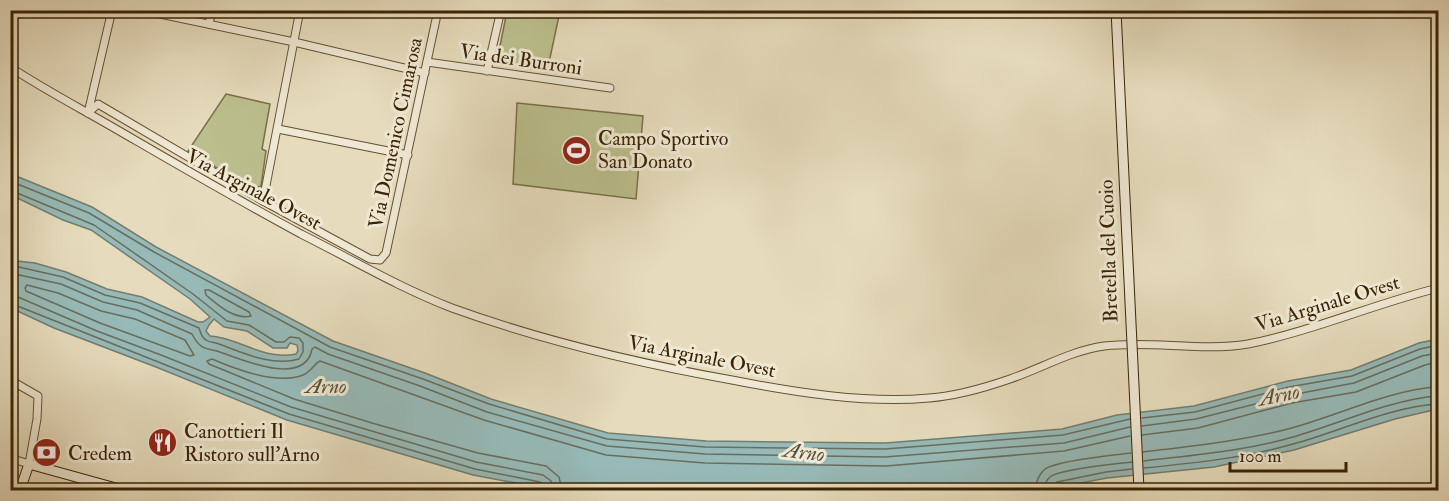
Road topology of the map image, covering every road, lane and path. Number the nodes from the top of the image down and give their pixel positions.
1 (112, 10) edge
2 (141, 10) edge
3 (212, 10) edge
4 (300, 10) edge
5 (438, 10) edge
6 (501, 10) edge
7 (1116, 10) edge
8 (209, 24) junction
9 (294, 42) junction
10 (427, 62) junction
11 (10, 67) edge
12 (487, 71) junction
13 (425, 73) junction
14 (610, 88) dead end
15 (88, 113) junction
16 (278, 129) junction
17 (408, 155) junction
18 (262, 201) junction
19 (1438, 288) edge
20 (10, 380) edge
21 (10, 458) edge
22 (28, 464) junction
23 (20, 490) edge
24 (123, 490) edge
25 (1139, 490) edge

1 - 15 street
2 - 8 street
3 - 8 street
4 - 9 street
5 - 10 street, Via Domenico Cimarosa
6 - 12 street
7 - 25 main road, Bretella del Cuoio, bridge
8 - 9 street
9 - 13 street
9 - 16 street
10 - 12 street, Via dei Burroni
10 - 13 street, Via Domenico Cimarosa
11 - 15 street, Via Arginale Ovest
12 - 14 street, Via dei Burroni
13 - 17 street, Via Domenico Cimarosa
15 - 18 street
15 - 19 street, Via Arginale Ovest
16 - 17 street
16 - 18 street
17 - 18 street, Via Domenico Cimarosa
20 - 22 street
21 - 22 street
22 - 23 main road
22 - 24 main road

